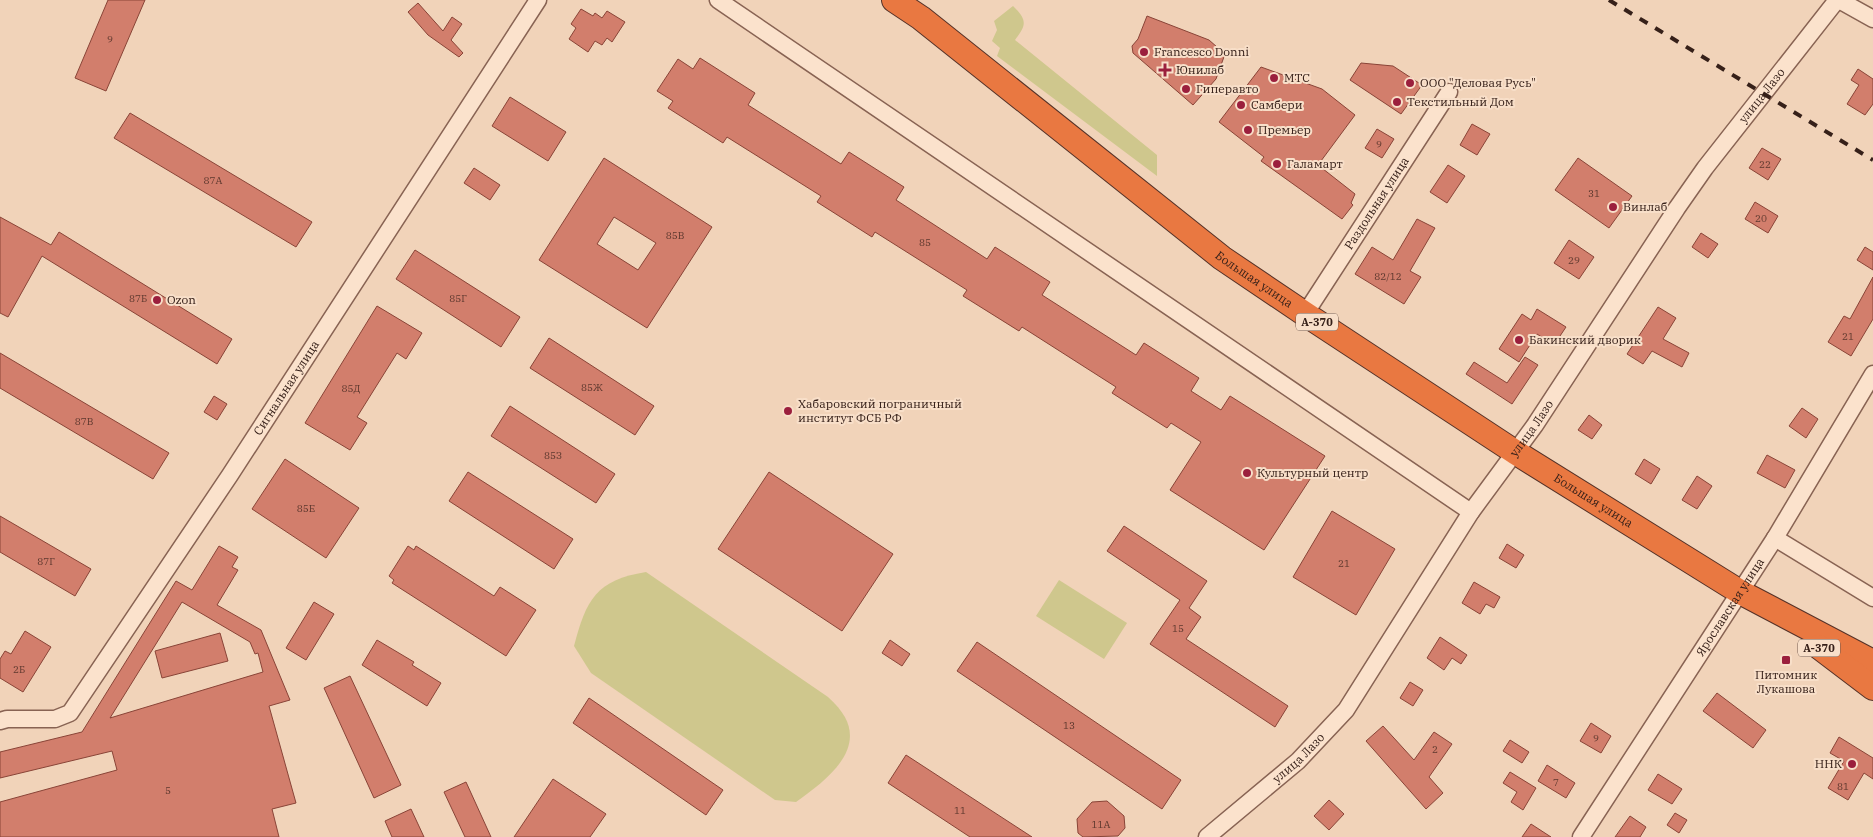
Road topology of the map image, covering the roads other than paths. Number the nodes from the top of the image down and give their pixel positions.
1 (538, 0) edge
2 (718, 0) edge
3 (894, 0) edge
4 (1838, 0) edge
5 (1873, 19) edge
6 (1449, 92) dead end
7 (1305, 314) junction
8 (1873, 374) edge
9 (1515, 452) junction
10 (1471, 512) junction
11 (1775, 538) junction
12 (1740, 592) junction
13 (1873, 598) edge
14 (1766, 607) junction
15 (1873, 662) edge
16 (1873, 688) edge
17 (0, 721) edge
18 (1207, 837) edge
19 (1581, 837) edge

1 - 17 street, Сигнальная улица
2 - 10 street
3 - 7 highway, Большая улица / А-370
4 - 5 street
4 - 9 street, улица Лазо
6 - 7 street, Раздольная улица
7 - 9 highway, Большая улица / А-370
8 - 11 street, Ярославская улица
9 - 10 street, улица Лазо
9 - 12 highway, Большая улица / А-370
10 - 18 street, улица Лазо
11 - 12 street, Ярославская улица
11 - 13 street
12 - 14 highway, Большая улица / А-370
12 - 19 street, Ярославская улица
14 - 15 highway, Большая улица / А-370
14 - 16 highway, Большая улица / А-370

